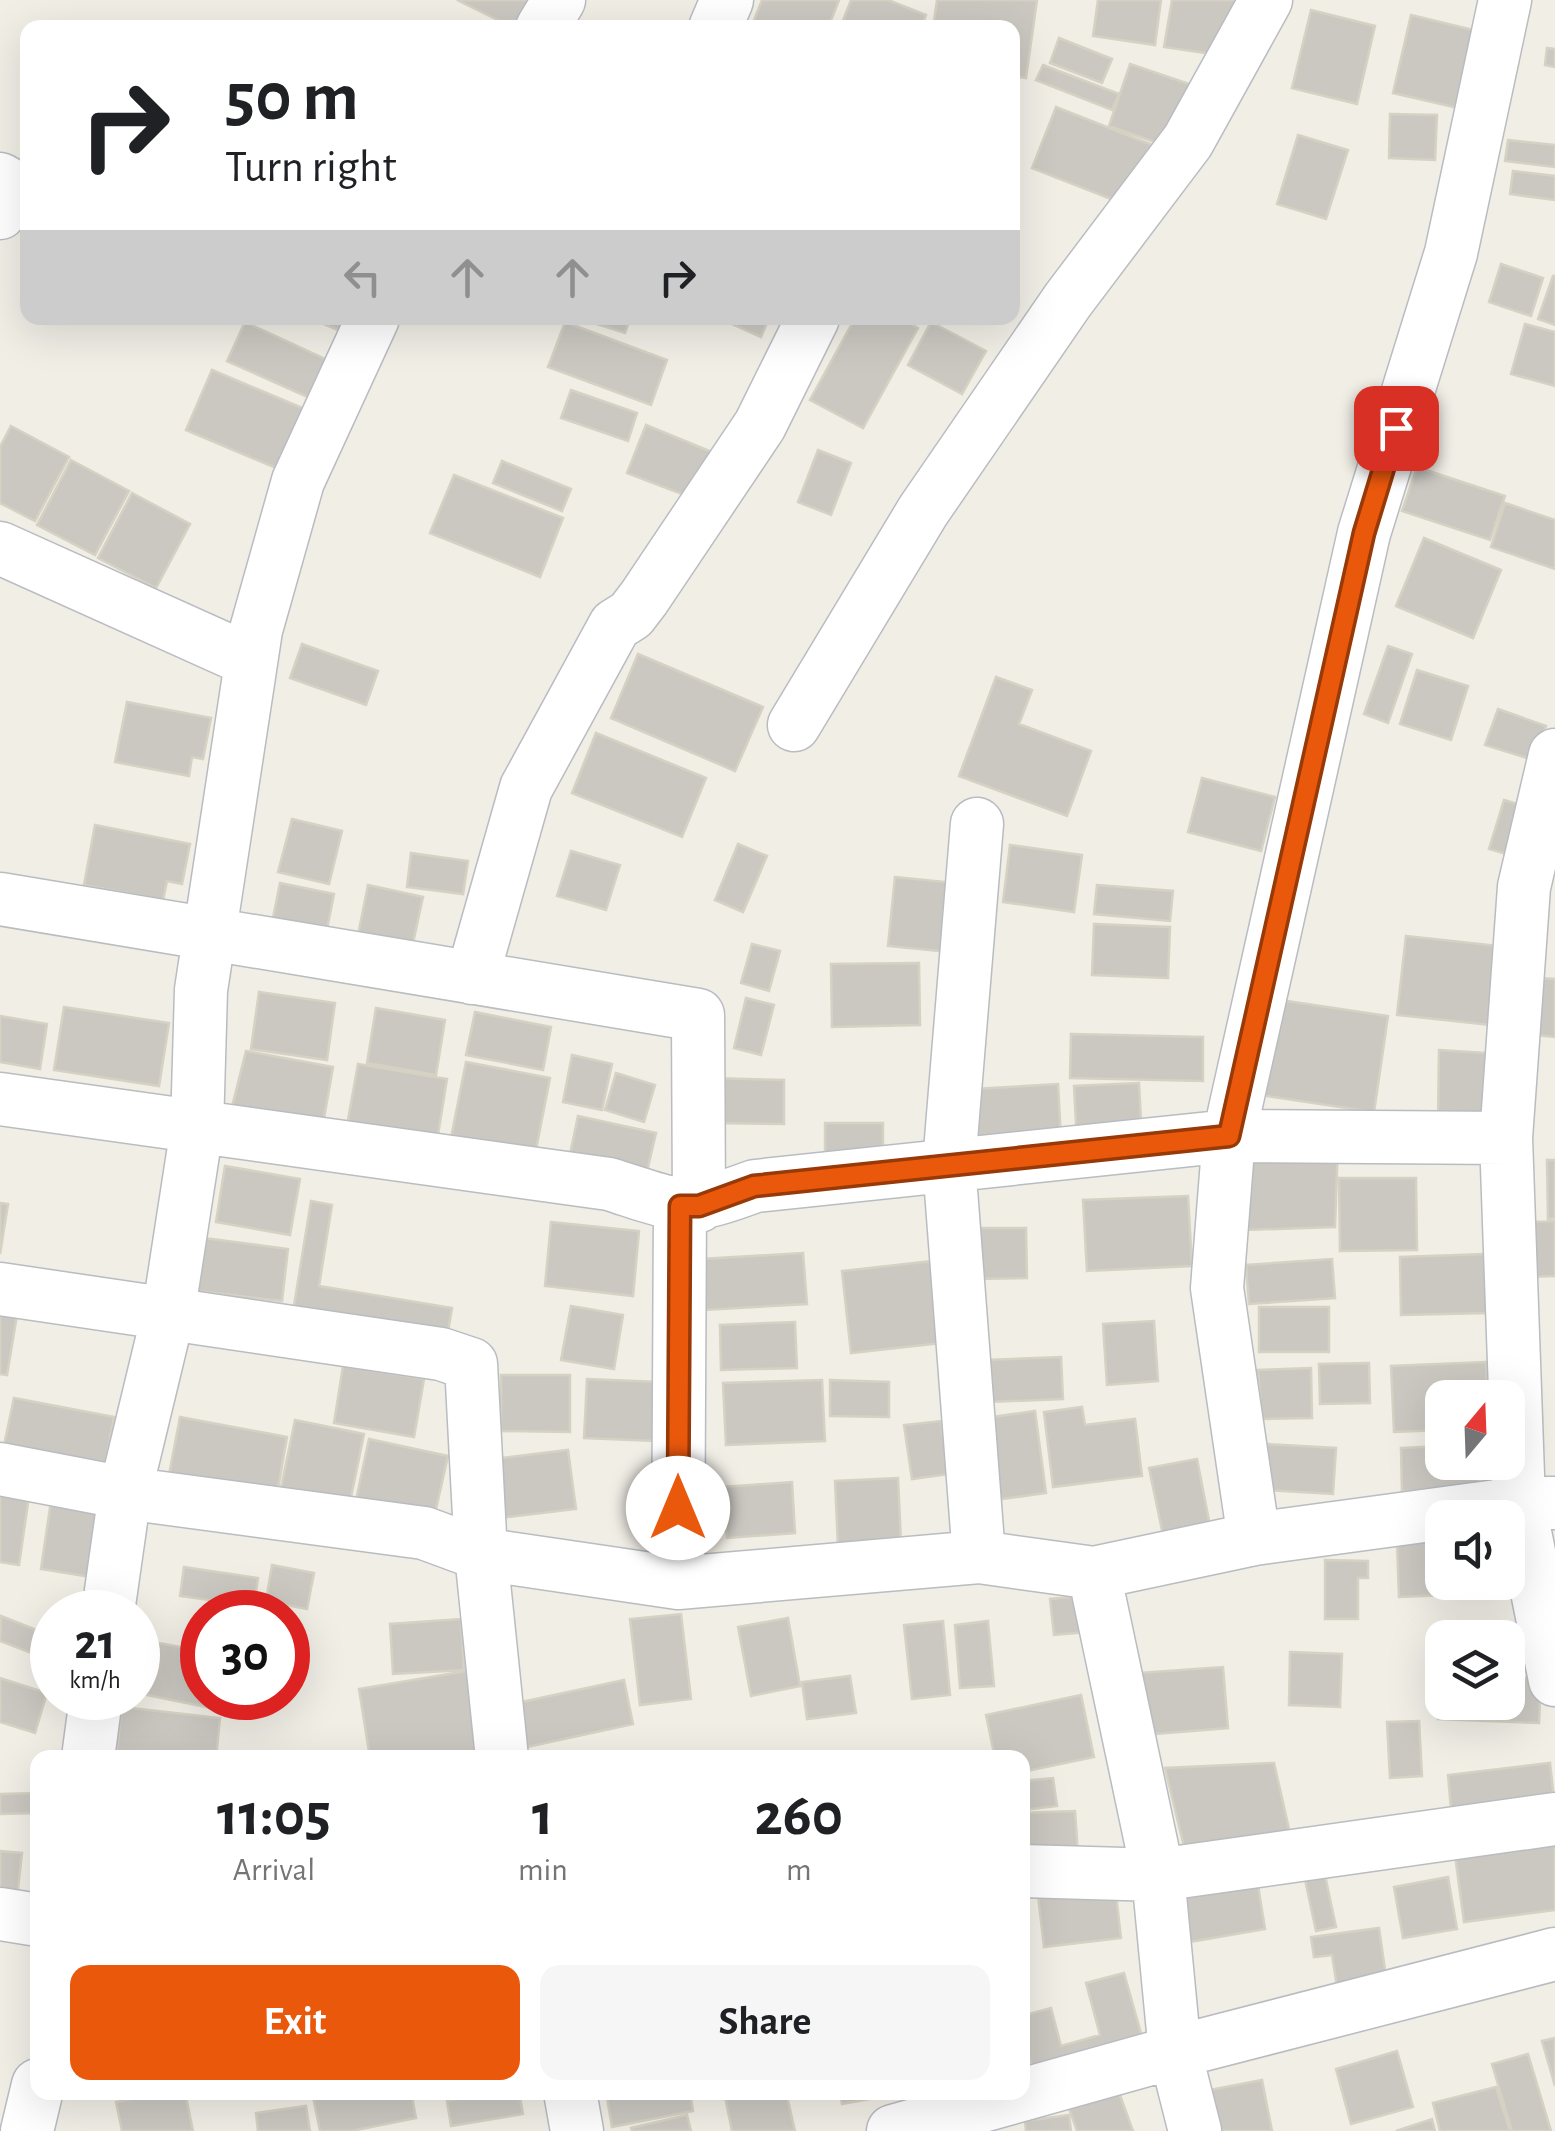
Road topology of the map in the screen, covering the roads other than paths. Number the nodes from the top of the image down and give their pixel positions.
1 (1266, 0) edge
2 (1505, 0) edge
3 (0, 179) edge
4 (0, 213) edge
5 (370, 325) edge
6 (810, 325) edge
7 (0, 548) edge
8 (251, 661) junction
9 (794, 725) dead end
10 (1555, 755) edge
11 (978, 824) dead end
12 (0, 898) edge
13 (210, 933) junction
14 (472, 978) junction
15 (1533, 1046) edge
16 (0, 1099) edge
17 (197, 1128) junction
18 (1229, 1136) junction
19 (1506, 1138) junction
20 (949, 1164) junction
21 (689, 1206) junction
22 (0, 1288) edge
23 (168, 1315) junction
24 (0, 1469) edge
25 (125, 1493) junction
26 (1537, 1503) edge
27 (1254, 1539) junction
28 (480, 1554) junction
29 (979, 1557) junction
30 (1094, 1573) junction
31 (678, 1584) junction
32 (111, 1590) edge
33 (1555, 1680) edge
34 (93, 1720) edge
35 (89, 1750) edge
36 (501, 1750) edge
37 (1555, 1820) edge
38 (1030, 1870) edge
39 (1158, 1876) junction
40 (0, 1914) edge
41 (30, 1919) edge
42 (1555, 1954) edge
43 (1175, 2052) junction
44 (1030, 2093) edge
45 (34, 2100) edge
46 (571, 2100) edge
47 (1004, 2100) edge
48 (26, 2131) edge
49 (577, 2131) edge
50 (894, 2131) edge
51 (1196, 2131) edge

1 - 9 street
2 - 18 street
3 - 4 street
5 - 8 street
6 - 14 street
7 - 8 street
8 - 13 street
10 - 15 street
11 - 20 street
12 - 13 street
13 - 14 street
13 - 17 street
14 - 21 street
15 - 19 street
16 - 17 street
17 - 21 street
17 - 23 street
18 - 19 street
18 - 20 street
18 - 27 street
19 - 26 street
20 - 21 street
20 - 29 street
21 - 31 street
22 - 23 street
23 - 25 street
23 - 28 street
24 - 25 street
25 - 28 street
25 - 32 street
26 - 27 street
26 - 33 street
27 - 30 street
28 - 31 street
28 - 36 street
29 - 30 street
29 - 31 street
30 - 39 street
34 - 35 street
37 - 39 street
38 - 39 street
39 - 43 street
40 - 41 street
42 - 43 street
43 - 44 street
43 - 51 street
45 - 48 street
46 - 49 street
47 - 50 street

